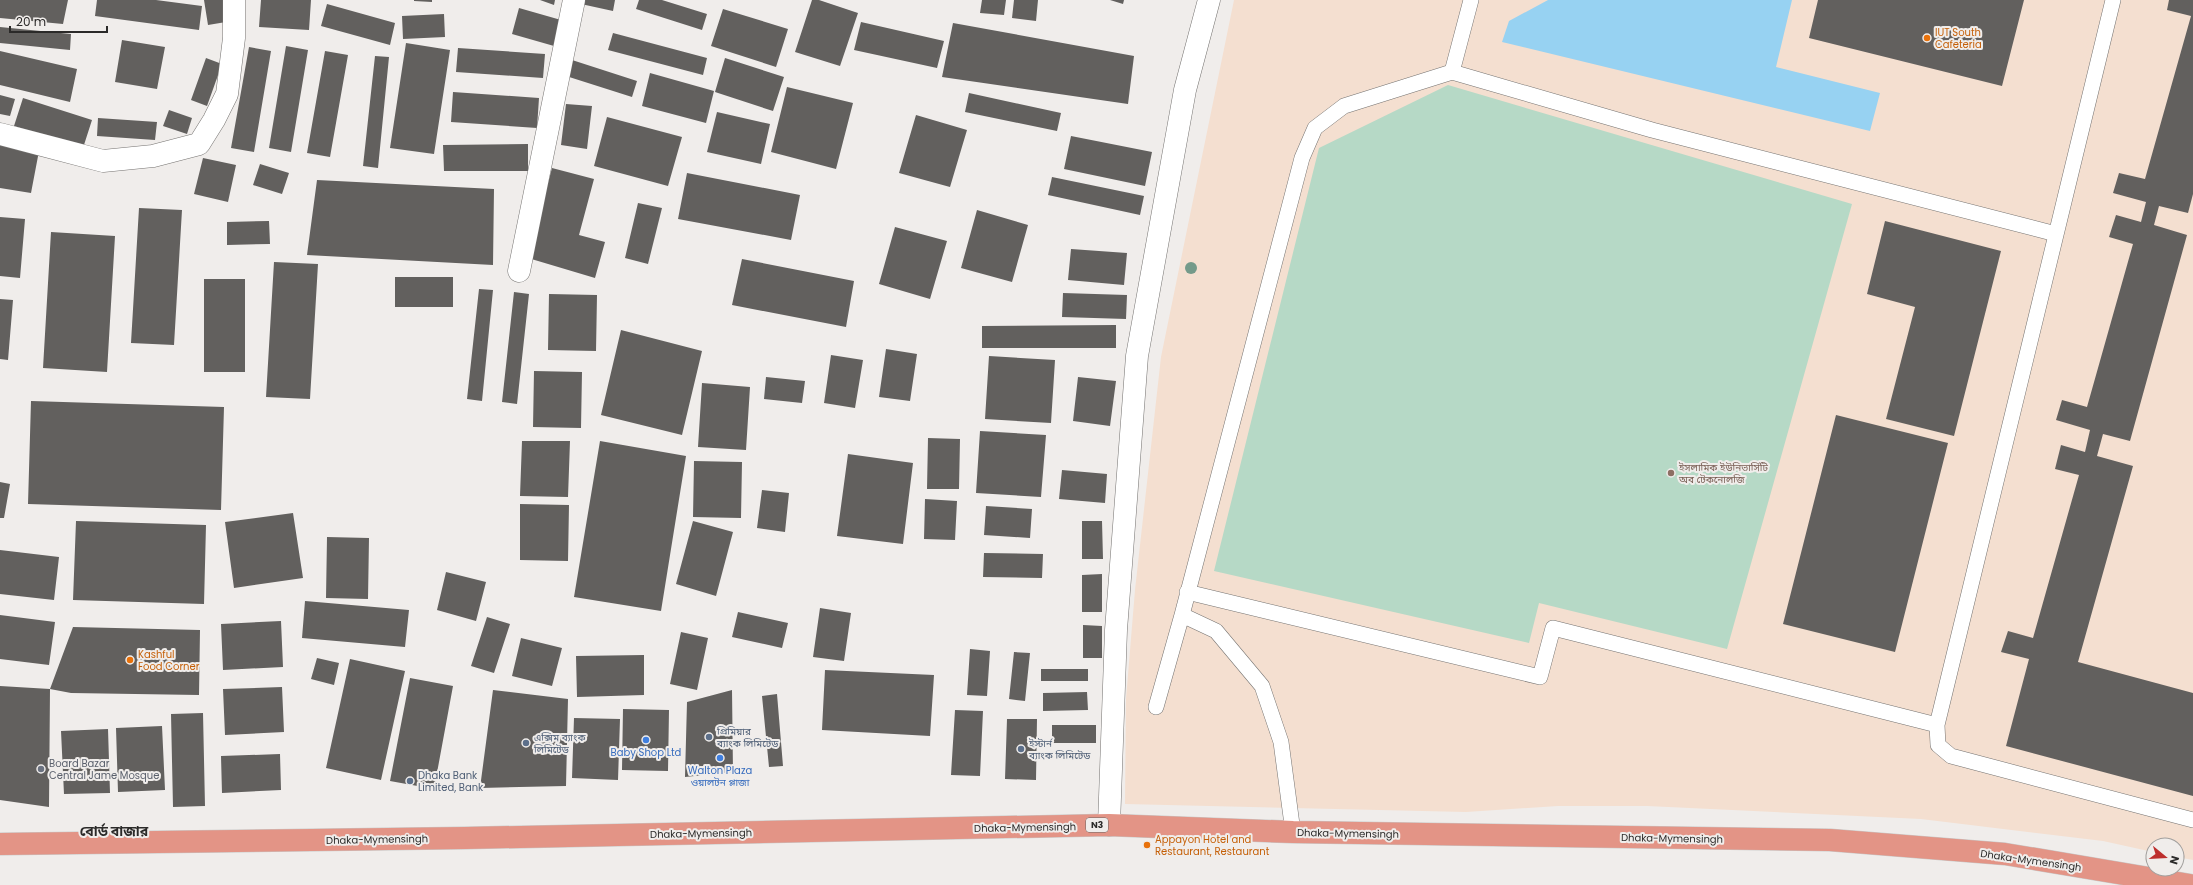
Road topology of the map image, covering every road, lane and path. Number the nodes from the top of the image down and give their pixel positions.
1 (234, 0) edge
2 (574, 0) edge
3 (1209, 0) edge
4 (1471, 0) edge
5 (2113, 0) edge
6 (1452, 72) junction
7 (0, 134) edge
8 (2056, 234) junction
9 (519, 271) dead end
10 (1187, 592) junction
11 (1182, 615) junction
12 (1156, 706) dead end
13 (1937, 725) junction
14 (2193, 820) edge
15 (1109, 825) junction
16 (1293, 832) junction
17 (0, 844) edge
18 (2190, 885) edge

1 - 7 street
2 - 9 street
3 - 15 street
4 - 6 lane
5 - 8 lane
6 - 8 lane
6 - 10 lane
8 - 13 lane
10 - 11 lane
10 - 13 lane
11 - 12 lane
11 - 16 lane
13 - 14 lane
15 - 16 highway, Dhaka-Mymensingh / N3
15 - 17 highway, Dhaka-Mymensingh / N3
16 - 18 highway, Dhaka-Mymensingh / N3

